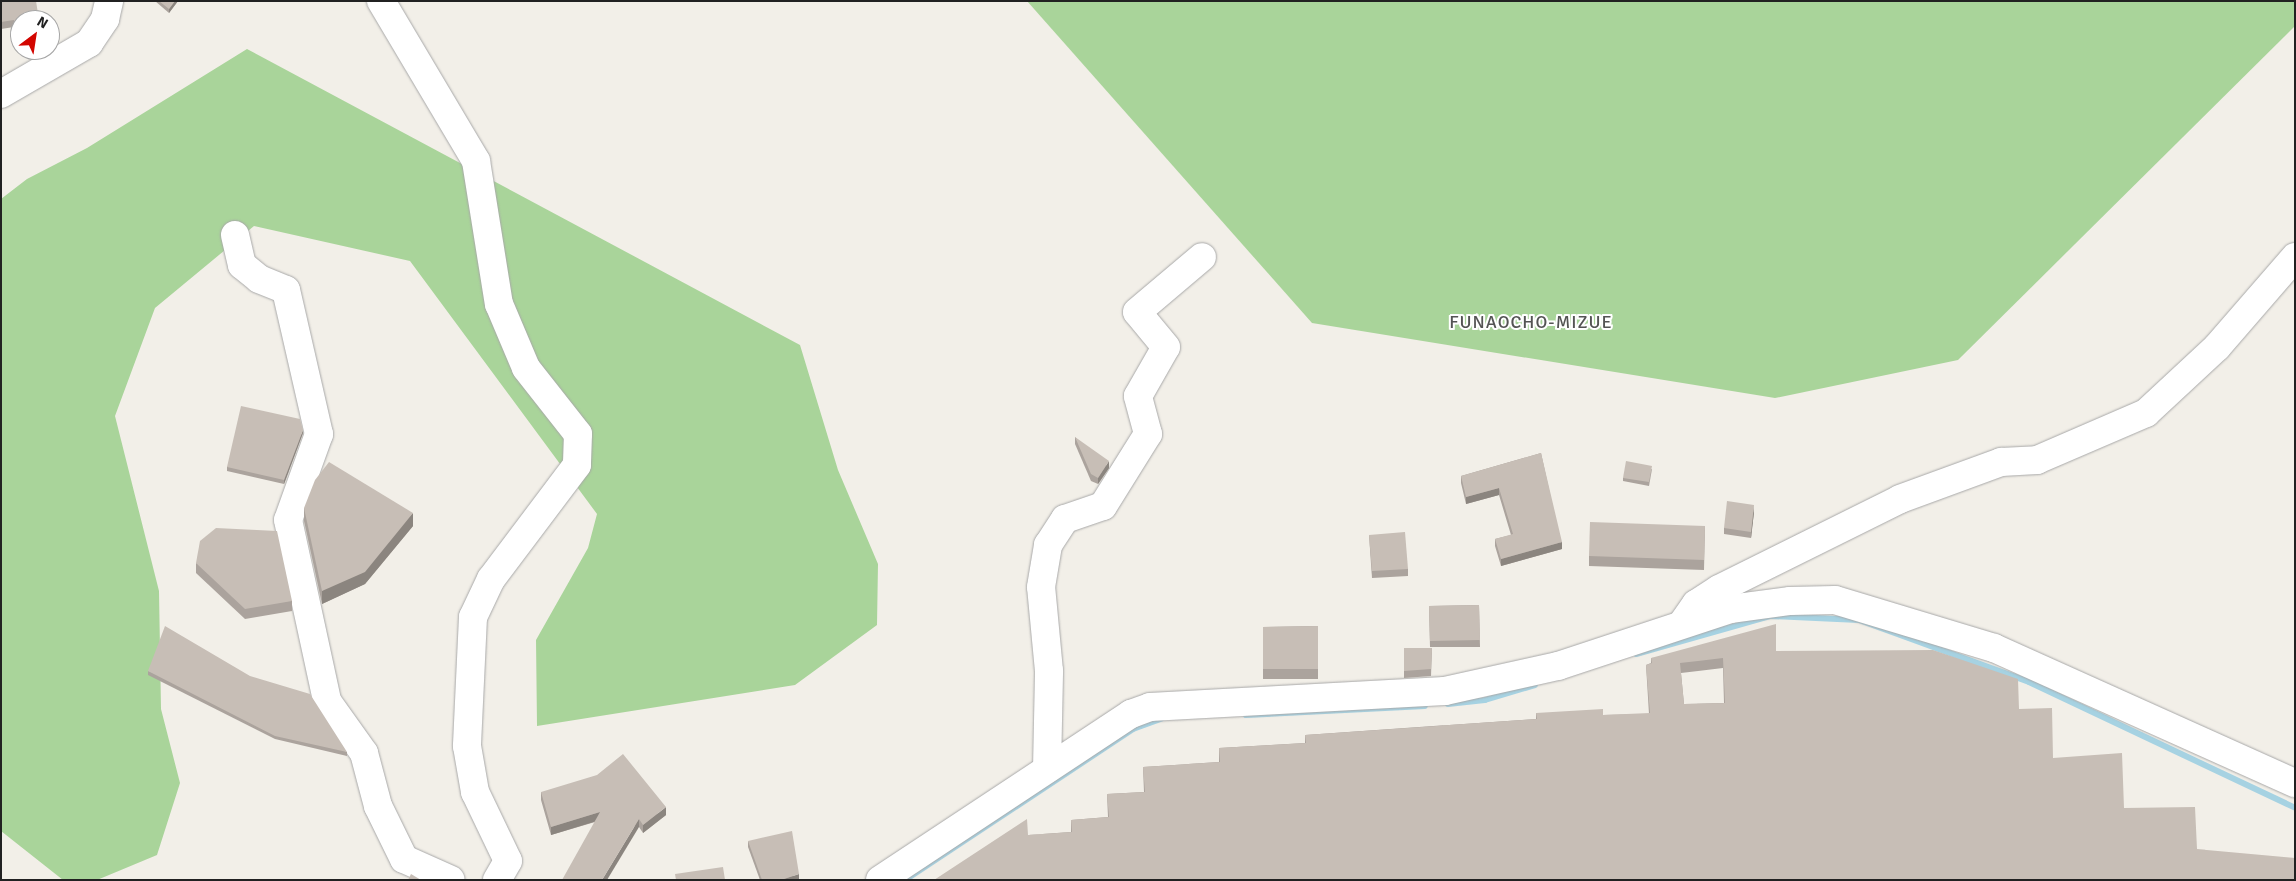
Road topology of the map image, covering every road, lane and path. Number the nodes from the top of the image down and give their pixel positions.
1 (109, 1) edge
2 (381, 1) edge
3 (1, 94) edge
4 (235, 235) dead end
5 (1202, 257) dead end
6 (2295, 257) edge
7 (1683, 622) junction
8 (1047, 769) junction
9 (2295, 783) edge
10 (451, 880) edge
11 (497, 880) edge
12 (880, 880) edge

1 - 3 street
2 - 11 street
4 - 10 street
5 - 8 street
6 - 7 street
7 - 8 street
7 - 9 street
8 - 12 street

